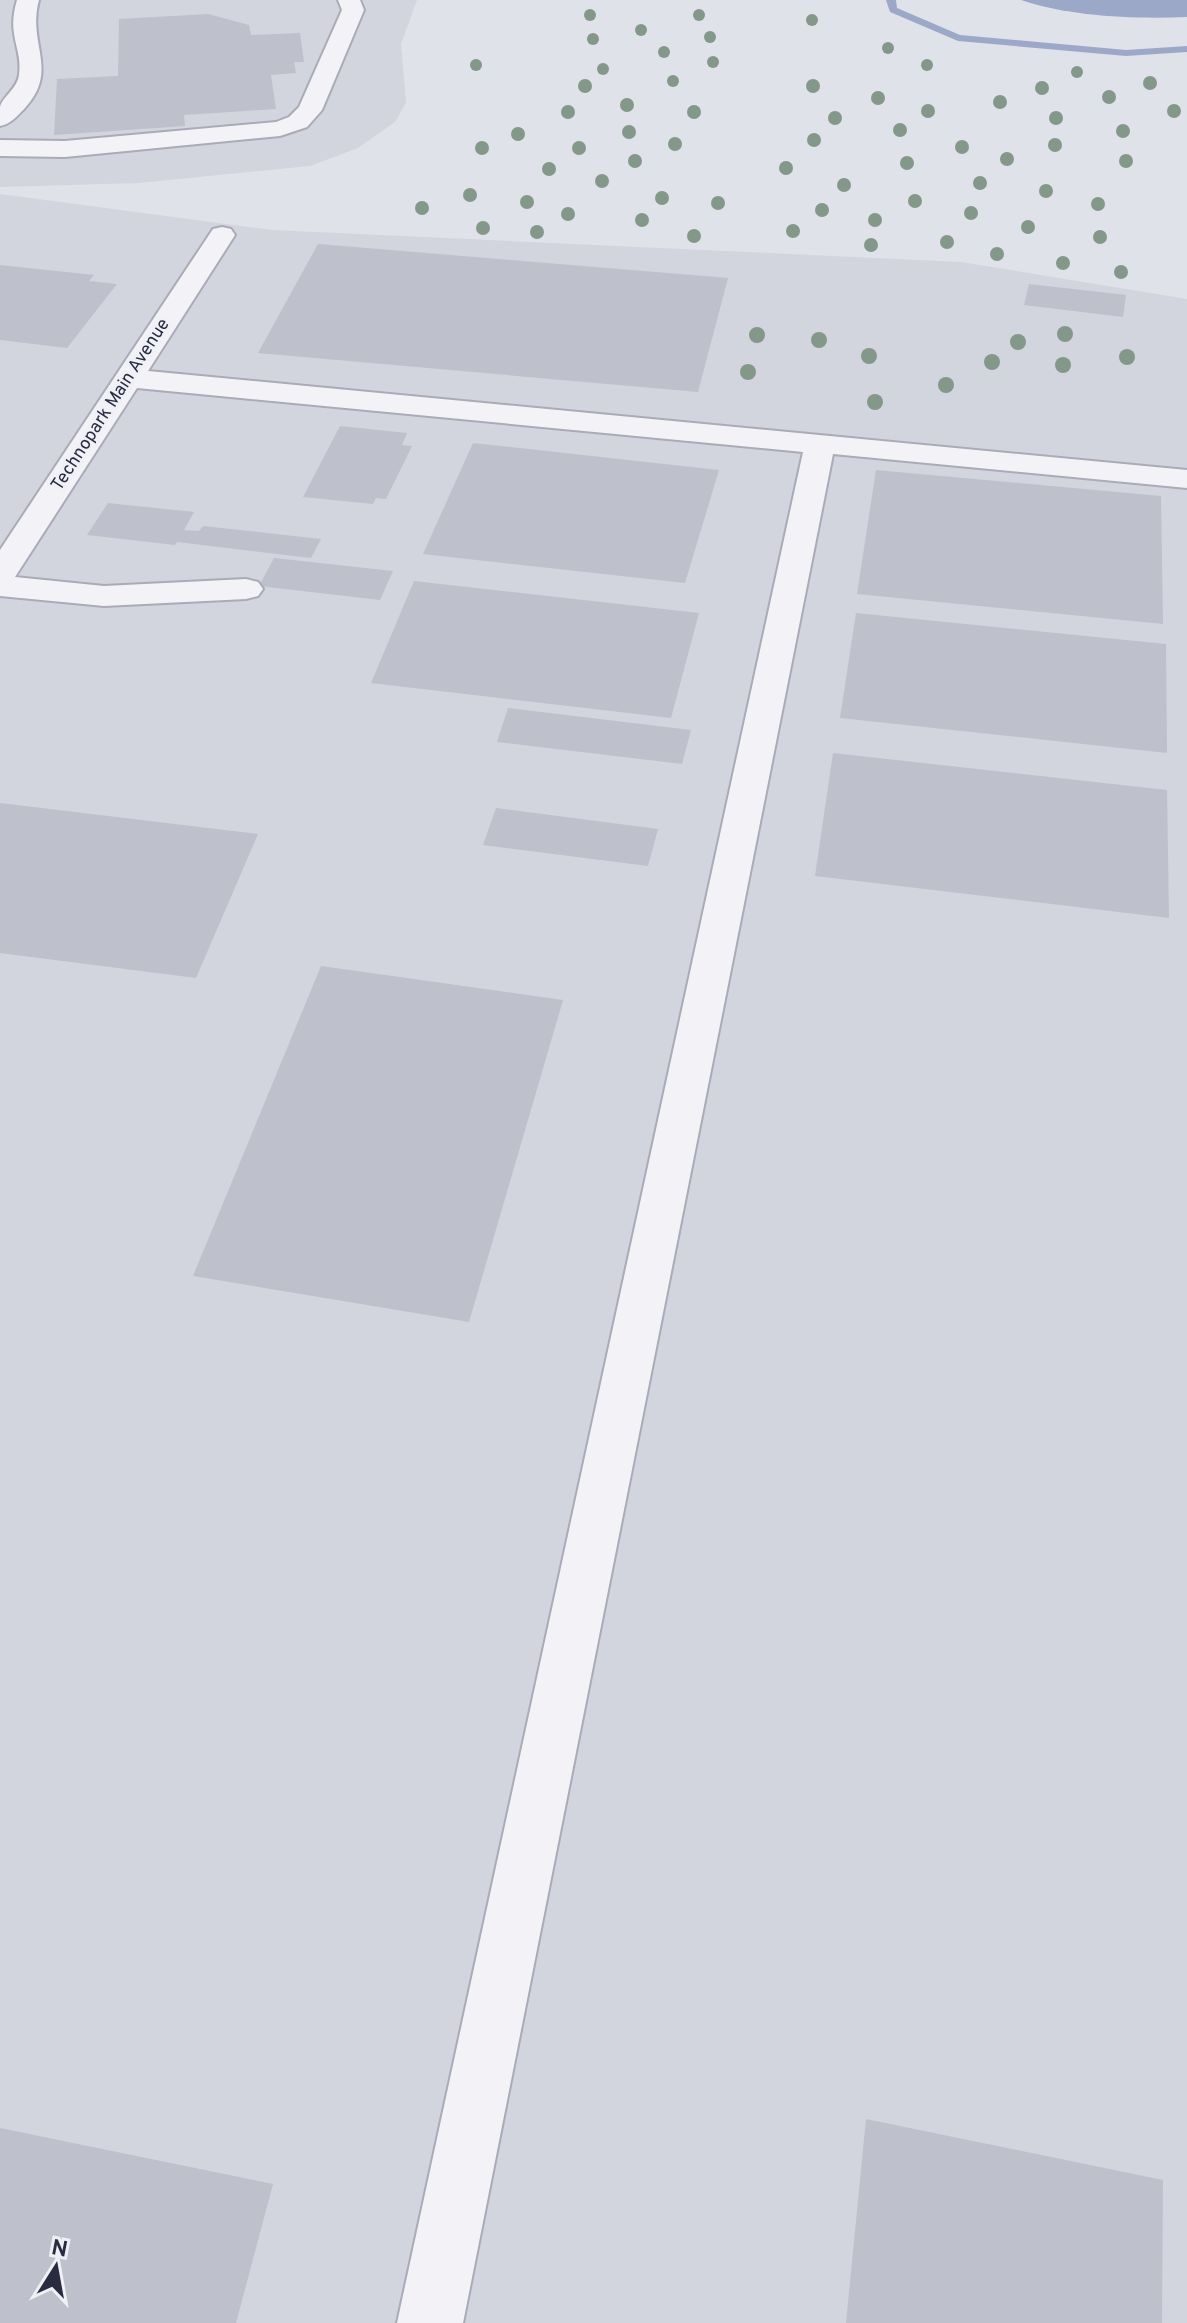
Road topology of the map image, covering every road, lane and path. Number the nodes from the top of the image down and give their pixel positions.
1 (28, 0) edge
2 (349, 0) edge
3 (0, 119) edge
4 (0, 148) edge
5 (222, 235) dead end
6 (129, 378) junction
7 (820, 444) junction
8 (1187, 479) edge
9 (0, 575) edge
10 (0, 586) edge
11 (246, 589) dead end
12 (430, 2323) edge

1 - 3 street
2 - 4 street
5 - 6 street, Technopark Main Avenue
6 - 7 street
6 - 9 street, Technopark Main Avenue
7 - 8 street
7 - 12 street
10 - 11 street

